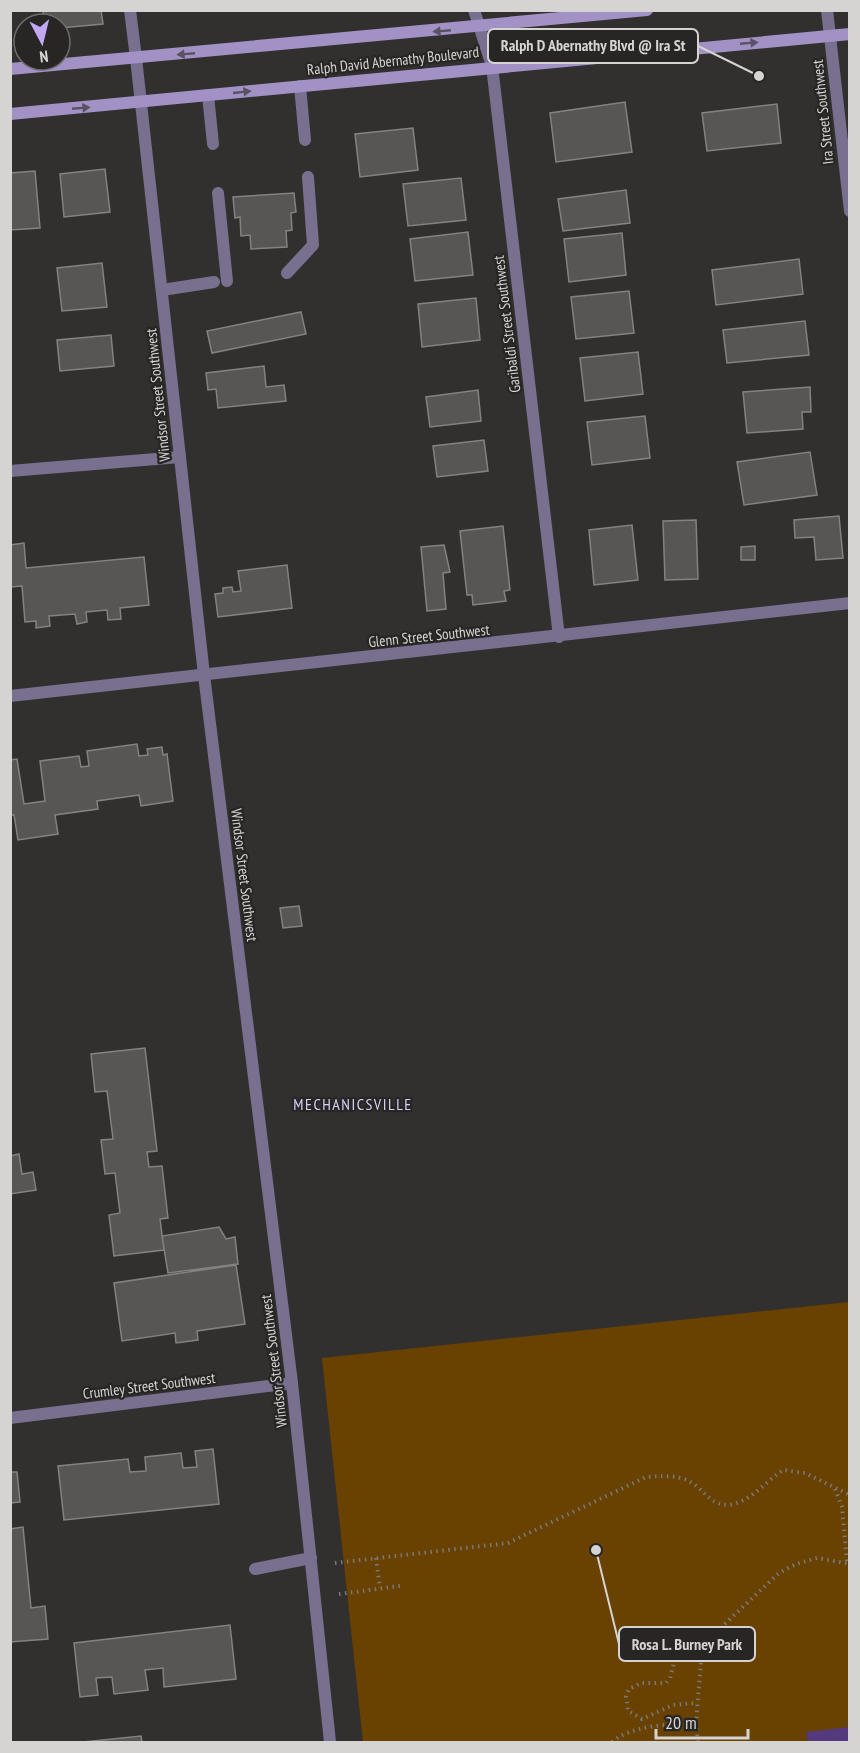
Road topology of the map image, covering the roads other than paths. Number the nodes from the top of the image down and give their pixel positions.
1 (130, 10) edge
2 (474, 10) edge
3 (647, 10) edge
4 (827, 10) edge
5 (479, 28) junction
6 (849, 34) edge
7 (830, 35) junction
8 (136, 58) junction
9 (492, 66) junction
10 (10, 69) edge
11 (300, 86) junction
12 (208, 95) junction
13 (142, 102) junction
14 (10, 114) edge
15 (305, 140) dead end
16 (213, 144) dead end
17 (308, 177) dead end
18 (218, 193) dead end
19 (849, 211) edge
20 (287, 273) dead end
21 (227, 281) dead end
22 (214, 282) dead end
23 (162, 290) junction
24 (180, 457) junction
25 (10, 471) edge
26 (849, 603) edge
27 (560, 637) junction
28 (204, 675) junction
29 (10, 696) edge
30 (292, 1383) junction
31 (10, 1418) edge
32 (311, 1558) junction
33 (255, 1569) dead end
34 (330, 1743) edge

1 - 8 street, Windsor Street Southwest
2 - 5 street, Garibaldi Street Southwest
3 - 5 main road, Ralph David Abernathy Boulevard
4 - 7 street, Ira Street Southwest
5 -> 8 main road, Ralph David Abernathy Boulevard
5 - 9 street, Garibaldi Street Southwest
6 - 7 main road, Ralph David Abernathy Boulevard
9 -> 7 main road, Ralph David Abernathy Boulevard
7 - 19 street, Ira Street Southwest
8 - 10 main road, Ralph David Abernathy Boulevard
8 - 13 street, Windsor Street Southwest
9 - 11 main road, Ralph David Abernathy Boulevard
9 - 27 street, Garibaldi Street Southwest
12 -> 11 main road, Ralph David Abernathy Boulevard
11 - 15 street
12 - 13 main road, Ralph David Abernathy Boulevard
12 - 16 street
14 -> 13 main road, Ralph David Abernathy Boulevard
13 - 23 street, Windsor Street Southwest
17 - 20 street
18 - 21 street
22 - 23 street
23 - 24 street, Windsor Street Southwest
24 - 25 street
24 - 28 street, Windsor Street Southwest
26 - 27 street, Glenn Street Southwest
27 - 28 street, Glenn Street Southwest
28 - 29 street, Glenn Street Southwest
28 - 30 street, Windsor Street Southwest
30 - 31 street, Crumley Street Southwest
30 - 32 street, Windsor Street Southwest
32 - 33 street
32 - 34 street, Windsor Street Southwest

